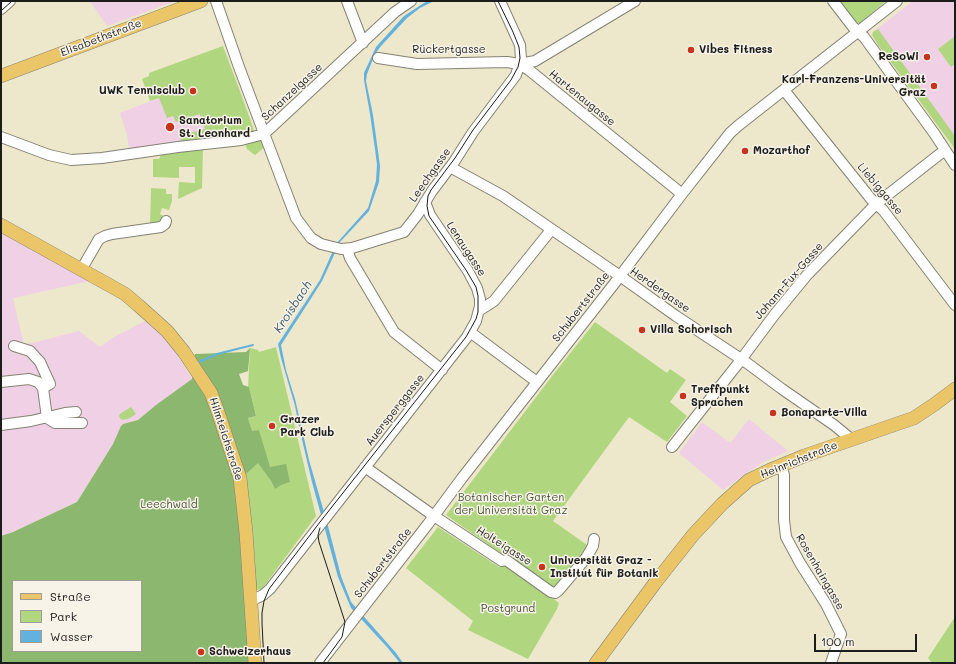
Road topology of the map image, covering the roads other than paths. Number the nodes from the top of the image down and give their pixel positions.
1 (10, 1) edge
2 (201, 1) edge
3 (216, 1) edge
4 (347, 1) edge
5 (411, 1) edge
6 (500, 1) edge
7 (636, 1) edge
8 (833, 1) edge
9 (897, 1) edge
10 (1, 9) edge
11 (859, 31) junction
12 (363, 43) junction
13 (378, 58) dead end
14 (520, 64) junction
15 (1, 76) edge
16 (784, 90) junction
17 (264, 134) junction
18 (1, 138) edge
19 (945, 150) junction
20 (955, 165) edge
21 (450, 167) junction
22 (682, 194) junction
23 (425, 202) junction
24 (876, 204) junction
25 (166, 221) dead end
26 (1, 225) edge
27 (551, 230) junction
28 (340, 248) junction
29 (81, 270) junction
30 (620, 276) junction
31 (955, 305) edge
32 (480, 310) junction
33 (470, 332) junction
34 (14, 346) dead end
35 (741, 359) junction
36 (442, 370) junction
37 (1, 382) edge
38 (537, 382) junction
39 (47, 386) junction
40 (955, 389) edge
41 (76, 412) dead end
42 (46, 418) junction
43 (82, 423) dead end
44 (1, 425) edge
45 (851, 439) junction
46 (672, 448) dead end
47 (781, 465) junction
48 (365, 467) junction
49 (434, 516) junction
50 (594, 539) dead end
51 (251, 601) junction
52 (255, 663) edge
53 (320, 663) edge
54 (596, 663) edge
55 (831, 663) edge

1 - 10 street
2 - 15 main road, Elisabethstraße
3 - 17 street
4 - 12 street
5 - 12 street, Schanzelgasse
6 - 14 street
7 - 14 street
8 - 11 street
9 - 11 street, Schubertstraße
11 - 16 street, Schubertstraße
11 - 19 street
12 - 17 street, Schanzelgasse
13 - 14 street, Rückertgasse
14 - 21 street, Leechgasse
14 - 22 street, Hartenaugasse
16 - 22 street, Schubertstraße
16 - 24 street, Liebiggasse
17 - 18 street, Schanzelgasse
17 - 28 street
19 - 20 street
19 - 24 street, Johann-Fux-Gasse
21 - 23 street, Leechgasse
21 - 27 street, Herdergasse
22 - 30 street, Schubertstraße
23 - 28 street, Leechgasse
23 - 32 street, Lenaugasse
24 - 31 street, Liebiggasse
24 - 35 street, Johann-Fux-Gasse
25 - 29 street
26 - 29 main road, Hilmteichstraße
27 - 30 street, Herdergasse
27 - 32 street
28 - 36 street
29 - 51 main road, Hilmteichstraße
30 - 35 street, Herdergasse
30 - 38 street, Schubertstraße
32 - 33 street, Auersperggasse
33 - 36 street, Auersperggasse
33 - 38 street
34 - 39 street
35 - 45 street, Herdergasse
35 - 46 street, Johann-Fux-Gasse
36 - 48 street, Auersperggasse
37 - 39 street
38 - 49 street, Schubertstraße
39 - 42 street
40 - 45 main road, Heinrichstraße
41 - 42 street
42 - 43 street
42 - 44 street
45 - 47 main road, Heinrichstraße
47 - 54 main road, Heinrichstraße
47 - 55 street, Rosenhaingasse
48 - 49 street, Holteigasse
48 - 51 street, Auersperggasse
49 - 50 street, Holteigasse
49 - 53 street, Schubertstraße
51 - 52 main road, Hilmteichstraße

